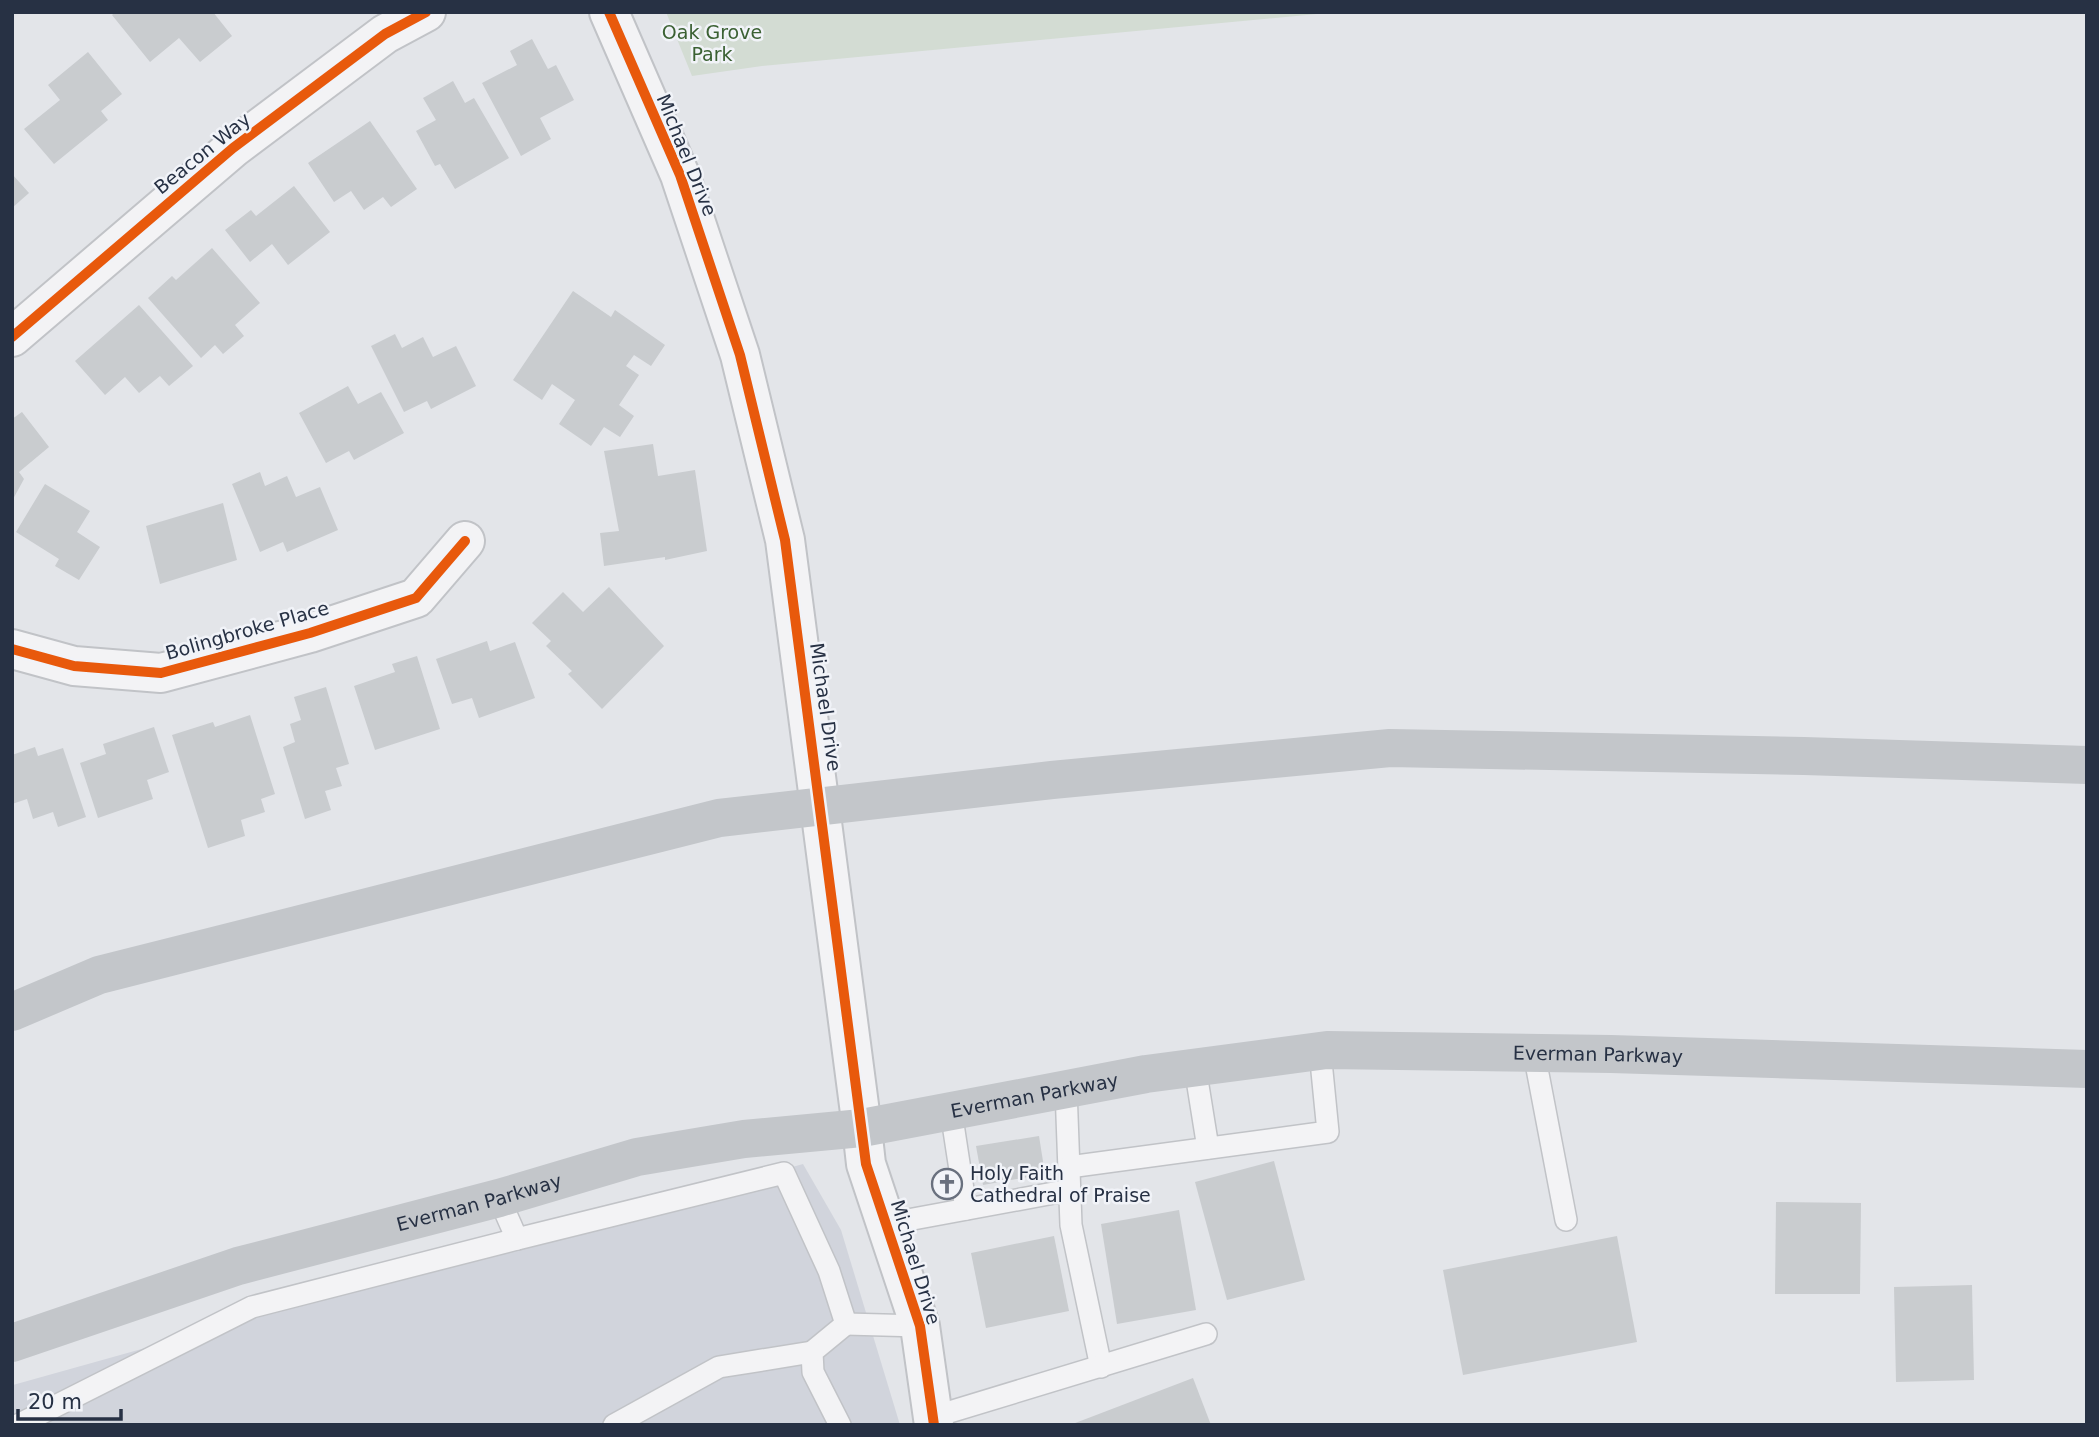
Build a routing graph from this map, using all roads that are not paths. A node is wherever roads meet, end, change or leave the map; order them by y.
1 (426, 12) edge
2 (609, 12) edge
3 (12, 337) edge
4 (464, 541) dead end
5 (12, 649) edge
6 (2087, 765) edge
7 (822, 807) junction
8 (12, 1012) edge
9 (1320, 1051) junction
10 (1534, 1053) junction
11 (1195, 1067) junction
12 (2087, 1069) edge
13 (1066, 1089) junction
14 (951, 1111) junction
15 (862, 1128) junction
16 (1208, 1148) junction
17 (1069, 1167) junction
18 (1070, 1190) junction
19 (499, 1198) junction
20 (966, 1209) junction
21 (1566, 1220) dead end
22 (886, 1224) junction
23 (517, 1240) junction
24 (846, 1324) junction
25 (919, 1326) junction
26 (1206, 1334) dead end
27 (12, 1343) edge
28 (812, 1352) junction
29 (1101, 1367) junction
30 (933, 1421) edge
31 (18, 1425) edge
32 (614, 1425) edge
33 (840, 1425) edge

1 - 3 street, Beacon Way
2 - 7 street, Michael Drive
4 - 5 street, Bolingbroke Place
6 - 7 main road
7 - 8 main road
7 - 15 street, Michael Drive
9 - 10 main road, Everman Parkway
9 - 11 main road, Everman Parkway
9 - 16 lane
10 - 12 main road, Everman Parkway
10 - 21 lane
11 - 13 main road, Everman Parkway
11 - 16 lane
13 - 14 main road, Everman Parkway
13 - 17 lane
14 - 15 main road, Everman Parkway
14 - 20 lane
15 - 19 main road, Everman Parkway
15 - 22 street, Michael Drive
16 - 17 lane
17 - 18 lane
18 - 20 lane
18 - 29 lane
19 - 23 lane
19 - 27 main road, Everman Parkway
20 - 22 lane
22 - 25 street, Michael Drive
23 - 24 lane
23 - 31 lane
24 - 25 lane
24 - 28 lane
25 - 30 street, Michael Drive
26 - 29 lane
28 - 32 lane
28 - 33 lane
29 - 30 lane

